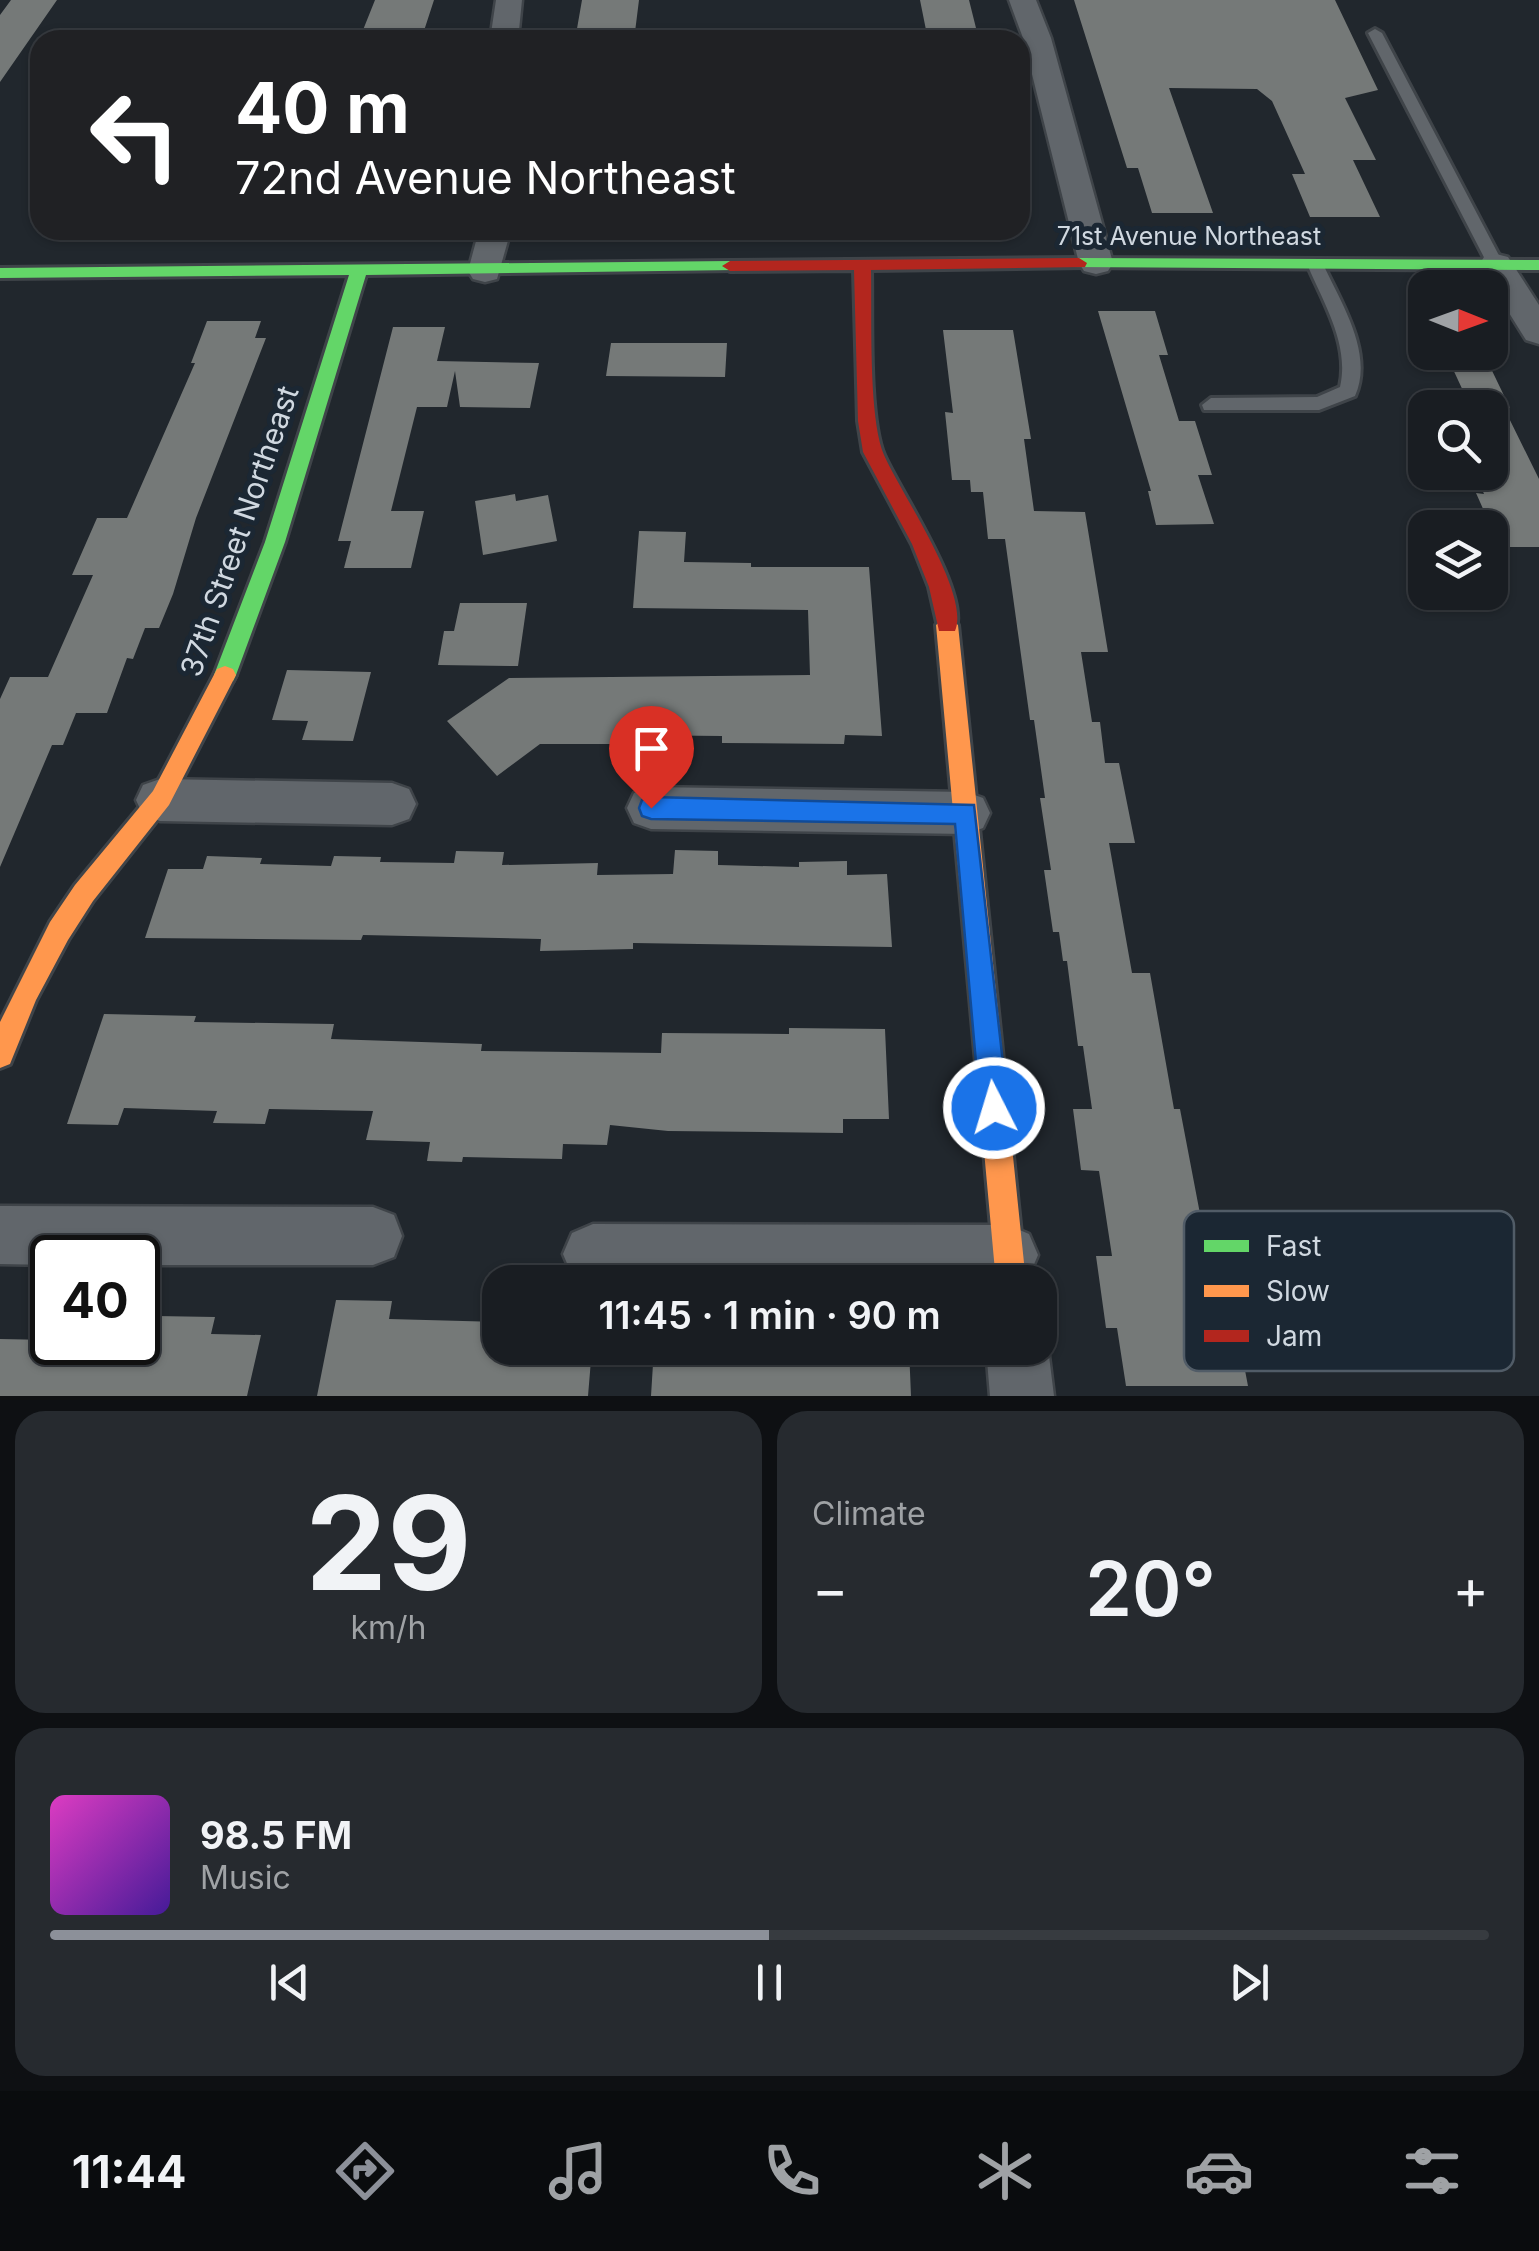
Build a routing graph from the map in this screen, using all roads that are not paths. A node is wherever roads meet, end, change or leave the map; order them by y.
1 (509, 0) edge
2 (1022, 0) edge
3 (505, 30) edge
4 (1375, 32) dead end
5 (493, 240) edge
6 (1096, 263) junction
7 (1315, 264) junction
8 (1496, 264) junction
9 (1539, 264) edge
10 (862, 267) junction
11 (485, 271) junction
12 (358, 272) junction
13 (0, 274) edge
14 (1539, 332) edge
15 (1210, 405) dead end
16 (160, 800) junction
17 (392, 804) dead end
18 (651, 808) dead end
19 (966, 813) junction
20 (0, 1054) edge
21 (0, 1235) edge
22 (374, 1236) dead end
23 (594, 1254) dead end
24 (921, 1265) edge
25 (1010, 1265) edge
26 (1019, 1365) edge
27 (1022, 1396) edge

1 - 3 street
2 - 6 street
4 - 8 lane
5 - 11 street
6 - 7 street, 71st Avenue Northeast
6 - 10 street, 71st Avenue Northeast
7 - 8 street, 71st Avenue Northeast
7 - 15 lane
8 - 9 street, 71st Avenue Northeast
8 - 14 street
10 - 11 street, 71st Avenue Northeast
10 - 19 street
11 - 12 street, 71st Avenue Northeast
12 - 13 street, 71st Avenue Northeast
12 - 16 street, 37th Street Northeast
16 - 17 street
16 - 20 street, 37th Street Northeast
18 - 19 street
19 - 25 street
21 - 22 street
23 - 24 street
26 - 27 street

